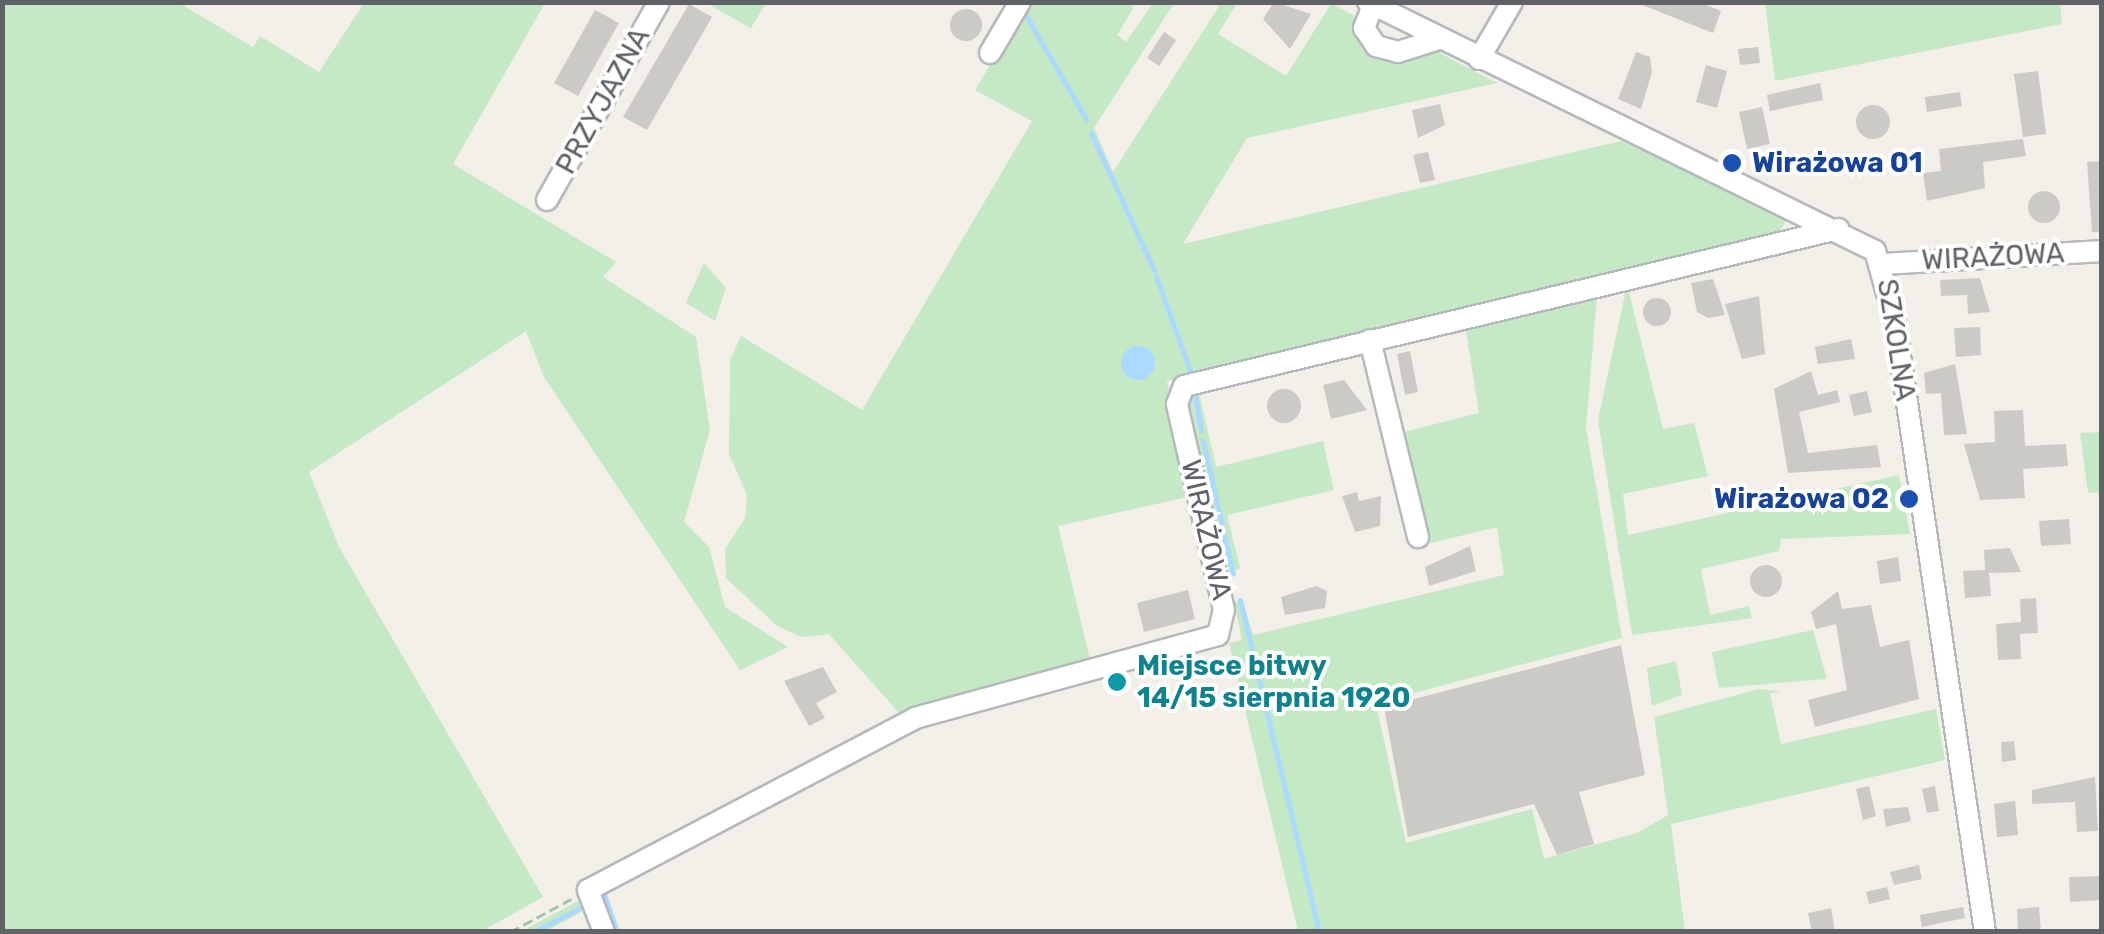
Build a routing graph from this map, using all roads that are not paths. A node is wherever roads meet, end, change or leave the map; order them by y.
1 (659, 2) edge
2 (1020, 2) edge
3 (1512, 2) edge
4 (1370, 4) edge
5 (1439, 39) junction
6 (990, 53) dead end
7 (1479, 59) junction
8 (548, 200) dead end
9 (1838, 228) junction
10 (2102, 251) edge
11 (1884, 264) junction
12 (1370, 340) junction
13 (1418, 537) dead end
14 (604, 932) edge
15 (1985, 932) edge

1 - 8 street, PRZYJAZNA
2 - 6 street
3 - 7 street
4 - 5 street, SZKOLNA
4 - 5 street
5 - 7 street, SZKOLNA
7 - 9 street, SZKOLNA
9 - 11 street, SZKOLNA
9 - 12 street, WIRAŻOWA
10 - 11 street, WIRAŻOWA
11 - 15 street, SZKOLNA
12 - 13 street
12 - 14 street, WIRAŻOWA

